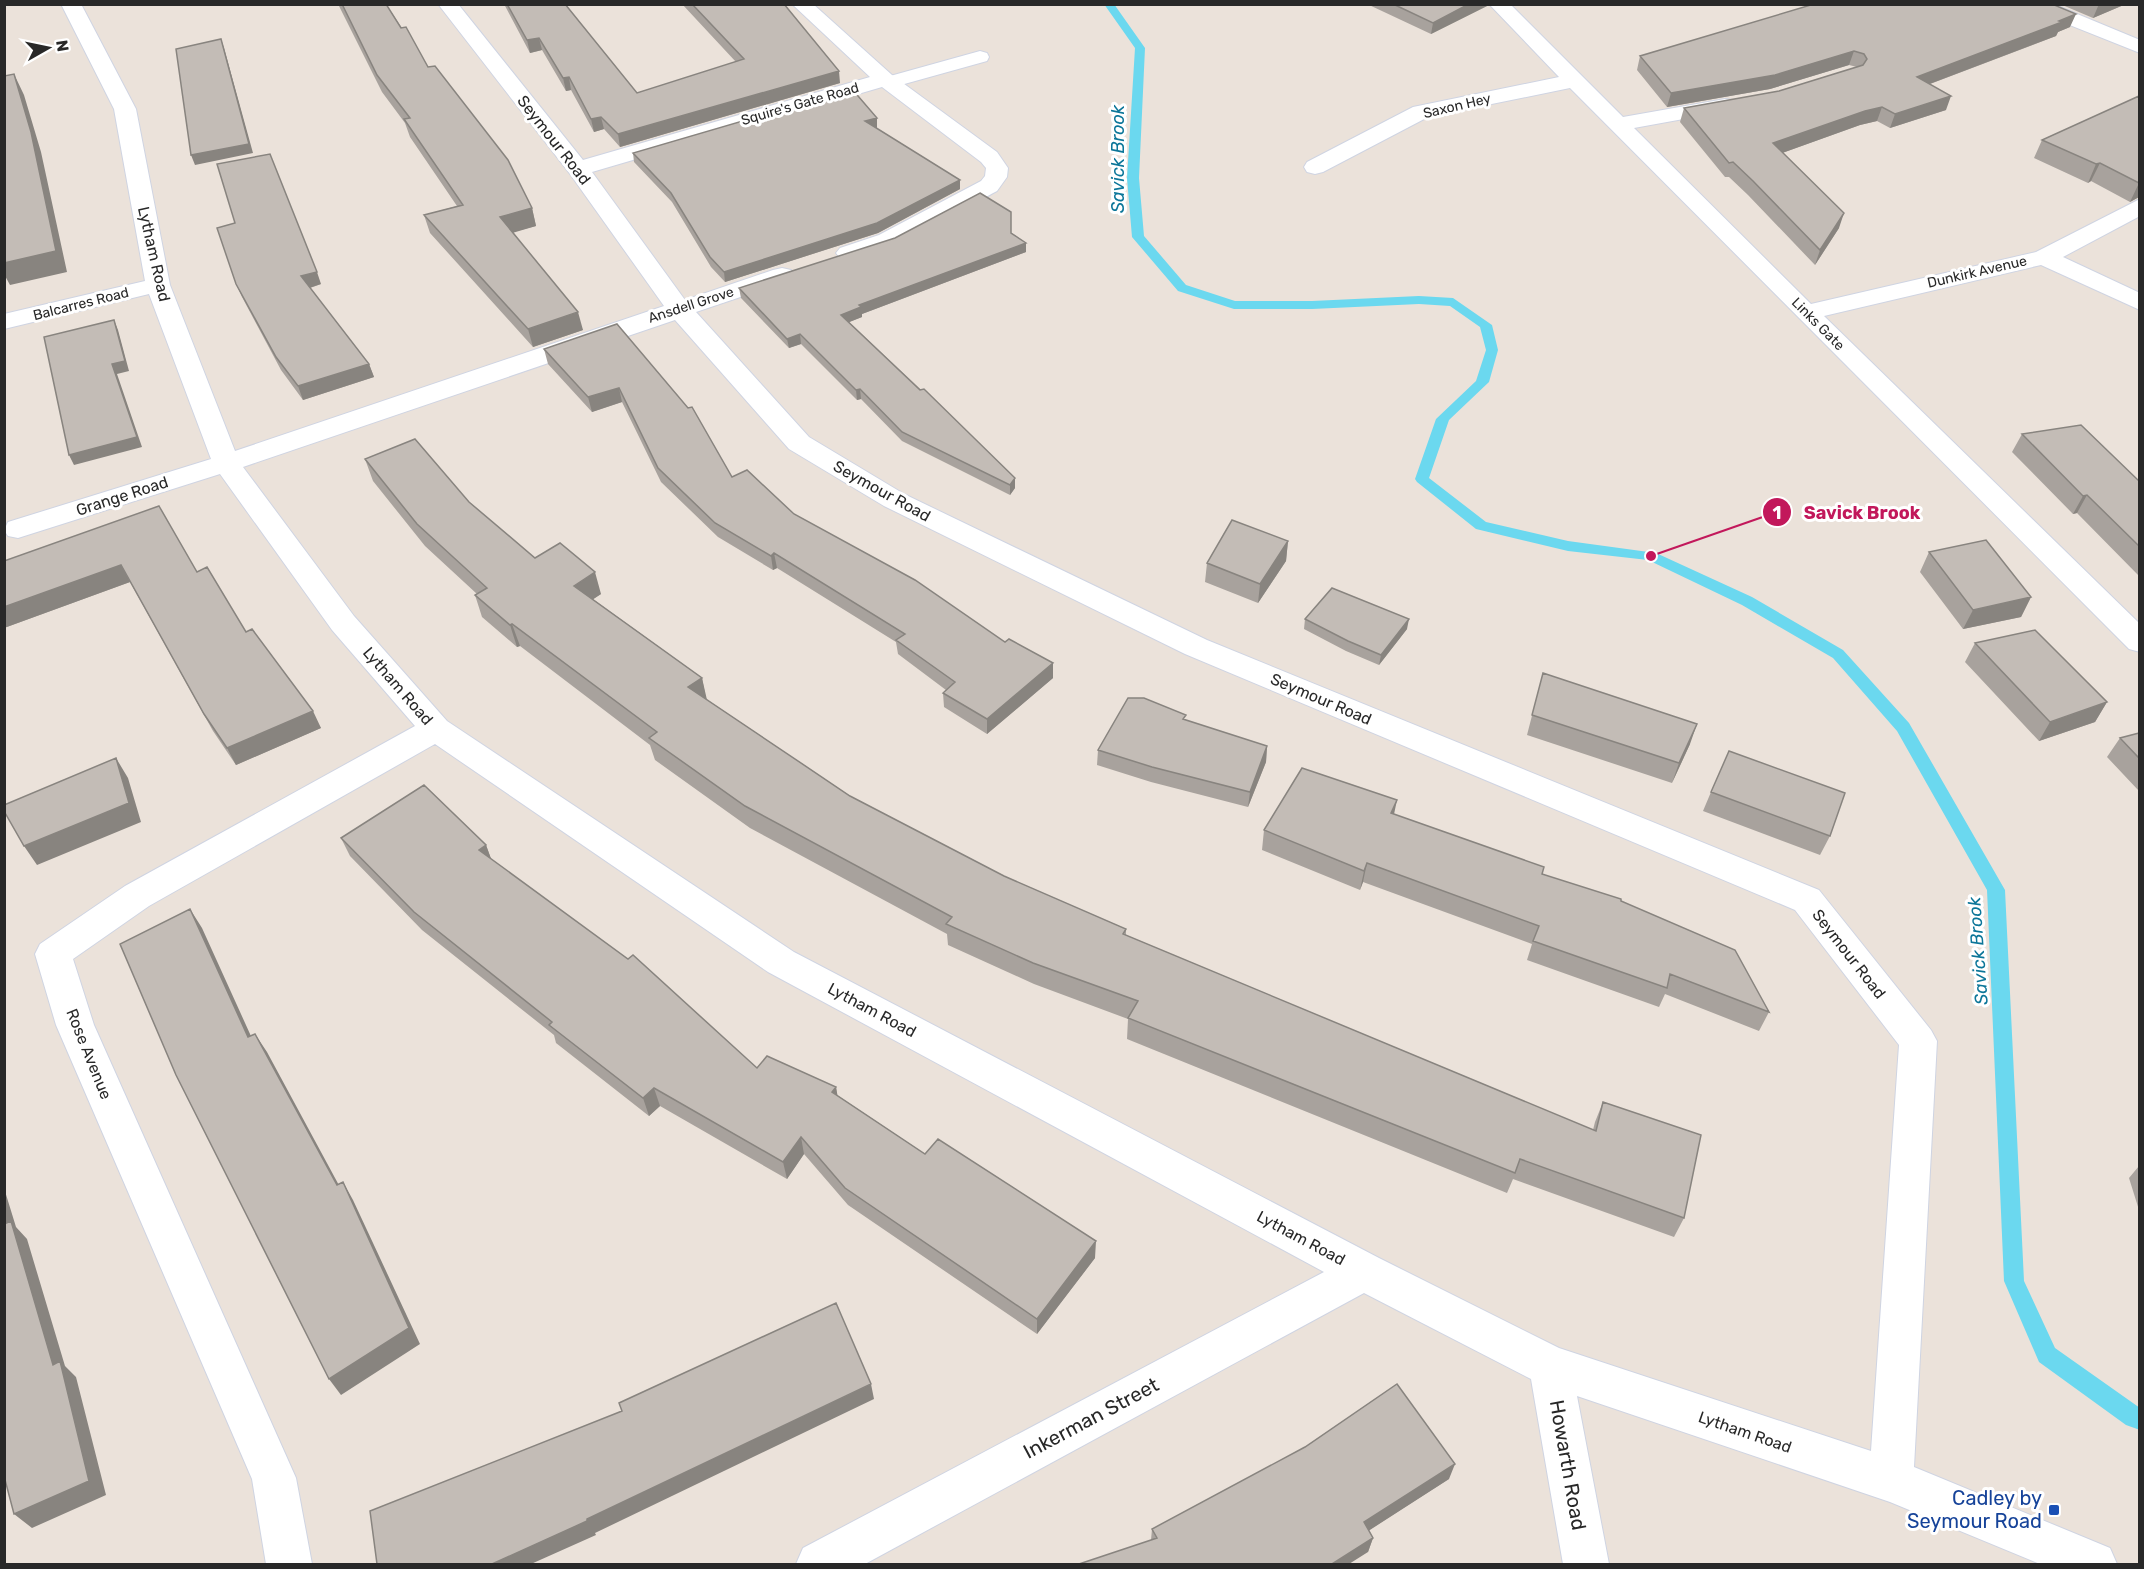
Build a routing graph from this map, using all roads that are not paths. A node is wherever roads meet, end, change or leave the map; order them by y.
1 (71, 4) edge
2 (447, 4) edge
3 (801, 4) edge
4 (1498, 4) edge
5 (2034, 4) edge
6 (2139, 47) edge
7 (980, 57) dead end
8 (887, 81) junction
9 (1573, 81) junction
10 (1741, 103) edge
11 (1618, 124) junction
12 (1293, 155) dead end
13 (1315, 167) junction
14 (578, 169) junction
15 (1340, 181) dead end
16 (2139, 206) edge
17 (2044, 257) junction
18 (158, 285) junction
19 (2139, 303) edge
20 (678, 308) junction
21 (1806, 313) junction
22 (4, 322) edge
23 (226, 463) junction
24 (18, 529) dead end
25 (2139, 642) edge
26 (436, 729) junction
27 (1364, 1272) junction
28 (1550, 1366) junction
29 (1891, 1480) junction
30 (289, 1564) edge
31 (819, 1564) edge
32 (1586, 1564) edge
33 (2094, 1564) edge

1 - 18 street, Lytham Road
2 - 14 street, Seymour Road
3 - 8 street, Ansdell Grove
4 - 9 street, Links Gate
5 - 6 street
7 - 8 lane
8 - 14 street, Squire's Gate Road
8 - 20 street, Ansdell Grove
9 - 11 street, Links Gate
9 - 13 street, Saxon Hey
10 - 11 street
11 - 21 street, Links Gate
12 - 13 street
13 - 15 street
14 - 20 street, Seymour Road
16 - 17 street, Dunkirk Avenue
17 - 19 street
17 - 21 street, Dunkirk Avenue
18 - 22 street, Balcarres Road
18 - 23 street, Lytham Road
20 - 23 street, Ansdell Grove
20 - 29 street, Seymour Road
21 - 25 street, Links Gate
23 - 24 street, Grange Road
23 - 26 street, Lytham Road
26 - 27 street, Lytham Road
26 - 30 street, Rose Avenue
27 - 28 street, Lytham Road
27 - 31 street, Inkerman Street
28 - 29 street, Lytham Road
28 - 32 street, Howarth Road
29 - 33 street, Lytham Road

